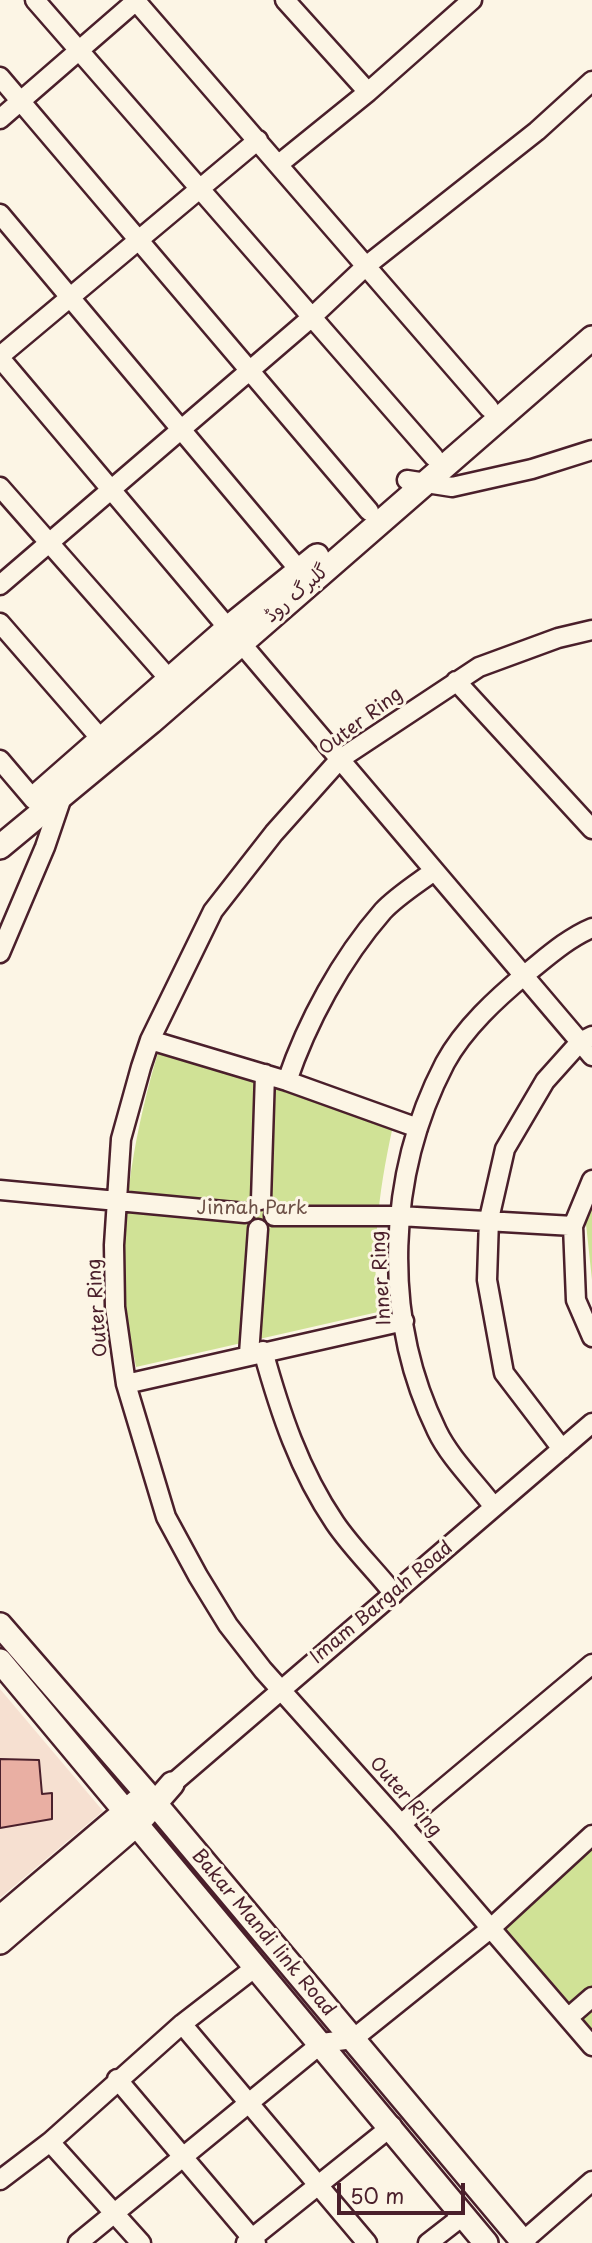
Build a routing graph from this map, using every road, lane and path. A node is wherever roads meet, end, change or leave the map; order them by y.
1 (35, 0) edge
2 (135, 0) edge
3 (285, 0) edge
4 (443, 0) edge
5 (472, 0) edge
6 (455, 14) junction
7 (79, 50) junction
8 (0, 77) edge
9 (592, 81) edge
10 (368, 92) junction
11 (20, 101) junction
12 (0, 119) edge
13 (258, 140) junction
14 (279, 164) junction
15 (200, 189) junction
16 (0, 214) edge
17 (139, 240) junction
18 (366, 266) junction
19 (70, 298) junction
20 (312, 317) junction
21 (592, 320) edge
22 (592, 338) edge
23 (0, 357) edge
24 (249, 371) junction
25 (489, 408) junction
26 (181, 429) junction
27 (592, 450) edge
28 (434, 457) junction
29 (418, 480) junction
30 (0, 487) edge
31 (111, 489) junction
32 (369, 511) junction
33 (49, 543) junction
34 (300, 571) junction
35 (0, 584) edge
36 (0, 623) edge
37 (592, 630) edge
38 (234, 635) junction
39 (170, 680) junction
40 (456, 681) junction
41 (101, 739) junction
42 (340, 759) junction
43 (0, 760) edge
44 (71, 766) junction
45 (63, 794) junction
46 (34, 800) junction
47 (0, 826) edge
48 (592, 829) edge
49 (0, 847) edge
50 (434, 871) junction
51 (592, 928) edge
52 (0, 953) edge
53 (523, 976) junction
54 (586, 1039) edge
55 (150, 1040) junction
56 (592, 1056) edge
57 (265, 1074) junction
58 (287, 1081) junction
59 (418, 1128) junction
60 (592, 1180) edge
61 (0, 1190) edge
62 (116, 1199) junction
63 (261, 1200) junction
64 (245, 1213) junction
65 (274, 1216) junction
66 (399, 1216) junction
67 (489, 1219) junction
68 (573, 1226) junction
69 (258, 1229) junction
70 (404, 1321) junction
71 (592, 1337) edge
72 (256, 1353) junction
73 (126, 1384) junction
74 (592, 1423) edge
75 (562, 1449) junction
76 (494, 1507) junction
77 (394, 1594) junction
78 (0, 1625) edge
79 (0, 1661) edge
80 (592, 1664) edge
81 (280, 1689) junction
82 (172, 1784) joint
83 (151, 1800) junction
84 (132, 1816) junction
85 (401, 1824) junction
86 (592, 1835) edge
87 (0, 1918) edge
88 (490, 1929) junction
89 (0, 1942) edge
90 (257, 1966) junction
91 (592, 1997) edge
92 (569, 2017) junction
93 (182, 2024) junction
94 (353, 2039) junction
95 (322, 2043) junction
96 (592, 2046) edge
97 (117, 2079) junction
98 (249, 2104) junction
99 (392, 2126) junction
100 (50, 2141) junction
101 (184, 2157) junction
102 (0, 2180) edge
103 (592, 2181) edge
104 (317, 2185) junction
105 (115, 2213) junction
106 (464, 2215) junction
107 (251, 2241) edge
108 (78, 2243) edge
109 (141, 2243) edge
110 (367, 2243) edge
111 (428, 2243) edge
112 (486, 2243) edge
113 (523, 2243) edge

1 - 7 street
2 - 7 street
2 - 13 street
3 - 10 street
4 - 6 street
5 - 6 street
6 - 10 street
7 - 11 street
7 - 15 street
8 - 11 street
9 - 18 street
10 - 14 street
11 - 12 street
11 - 17 street
13 - 14 street
13 - 15 street
14 - 18 street
15 - 17 street
15 - 20 street
16 - 19 street
17 - 19 street
17 - 24 street
18 - 20 street
18 - 25 street
19 - 23 street
19 - 26 street
20 - 24 street
20 - 28 street
21 - 25 main road, گلبرگ روڈ
22 - 29 main road, گلبرگ روڈ
23 - 31 street
24 - 26 street
24 - 32 street
25 - 28 main road, گلبرگ روڈ
26 - 31 street
26 - 34 street
27 - 29 street
28 - 29 main road, گلبرگ روڈ
29 - 32 main road, گلبرگ روڈ
29 - 38 main road, گلبرگ روڈ
30 - 33 street
31 - 33 street
31 - 38 street
32 - 34 main road, گلبرگ روڈ
33 - 35 street
33 - 39 street
34 - 38 main road, گلبرگ روڈ
36 - 41 street
37 - 40 street, Outer Ring
38 - 39 main road, گلبرگ روڈ
38 - 42 street
38 - 45 main road, گلبرگ روڈ
39 - 41 main road, گلبرگ روڈ
40 - 42 street, Outer Ring
40 - 48 street
41 - 44 main road, گلبرگ روڈ
42 - 50 street
42 - 55 street, Outer Ring
43 - 46 street
44 - 45 street
44 - 46 main road, گلبرگ روڈ
45 - 49 main road, گلبرگ روڈ
45 - 52 street
46 - 47 main road, گلبرگ روڈ
50 - 53 street
50 - 58 street
51 - 53 street, Inner Ring
53 - 54 street
53 - 59 street, Inner Ring
54 - 56 street
54 - 67 street
55 - 57 street
55 - 62 street, Outer Ring
57 - 58 street
57 - 63 street
58 - 59 street
59 - 66 street, Inner Ring
60 - 68 street
61 - 62 street
62 - 64 street
62 - 73 street, Outer Ring
63 - 64 street
63 - 65 street
64 - 69 street
65 - 66 street
65 - 69 street
66 - 67 street
66 - 70 street, Inner Ring
67 - 68 street
67 - 75 street
68 - 71 street
69 - 72 street
70 - 72 street
70 - 76 street, Inner Ring
72 - 73 street
72 - 77 street
73 - 81 street, Outer Ring
74 - 75 street, Imam Bargah Road
75 - 76 street, Imam Bargah Road
76 - 77 street, Imam Bargah Road
77 - 81 street, Imam Bargah Road
78 - 83 main road, Bakar Mandi link Road
79 - 84 main road, Bakar Mandi link Road
80 - 85 street
81 - 82 street, Imam Bargah Road
81 - 85 street, Outer Ring
82 - 83 main road, Imam Bargah Road
83 - 84 main road, Imam Bargah Road
83 - 94 main road, Bakar Mandi link Road
84 - 87 main road, Imam Bargah Road
84 - 89 main road, Imam Bargah Road
84 - 90 main road, Bakar Mandi link Road
85 - 88 street, Outer Ring
86 - 88 street
88 - 92 street, Outer Ring
88 - 94 street
90 - 93 street
90 - 95 main road, Bakar Mandi link Road
91 - 92 street
92 - 96 street, Outer Ring
93 - 97 street
93 - 98 street
94 - 95 street
94 - 113 main road, Bakar Mandi link Road
95 - 98 street
95 - 99 main road, Bakar Mandi link Road
97 - 100 street
97 - 101 street
98 - 101 street
98 - 104 street
99 - 104 street
99 - 106 main road, Bakar Mandi link Road
100 - 102 street
100 - 105 street
101 - 105 street
101 - 107 street
103 - 113 street
104 - 107 street
104 - 110 street
105 - 108 street
105 - 109 street
106 - 111 street
106 - 112 main road, Bakar Mandi link Road

